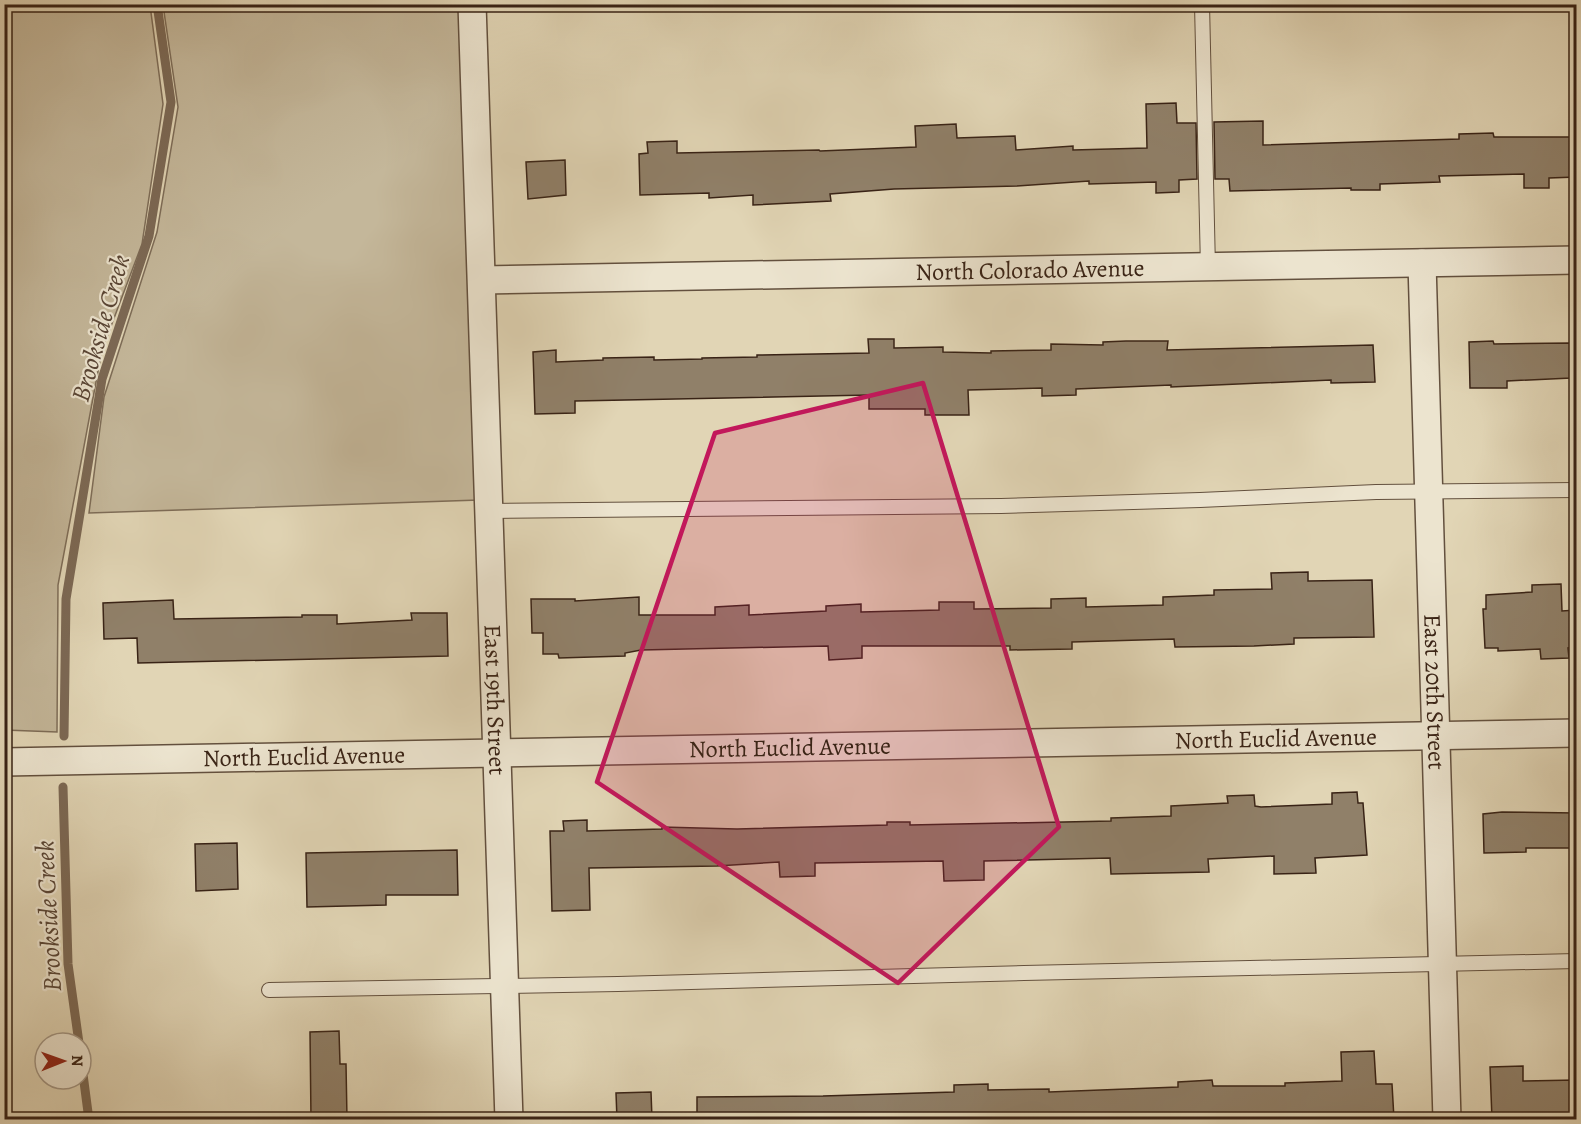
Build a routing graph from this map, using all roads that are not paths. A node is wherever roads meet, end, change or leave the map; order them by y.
1 (472, 4) edge
2 (1202, 4) edge
3 (1576, 260) edge
4 (1422, 263) junction
5 (1208, 268) junction
6 (482, 280) junction
7 (1576, 490) edge
8 (1429, 491) junction
9 (489, 510) junction
10 (1576, 733) edge
11 (1437, 736) junction
12 (497, 752) junction
13 (4, 762) edge
14 (1576, 961) edge
15 (1443, 964) junction
16 (504, 985) junction
17 (269, 990) dead end
18 (509, 1119) edge
19 (1447, 1119) edge

1 - 6 street, East 19th Street
2 - 5 lane
3 - 4 street, North Colorado Avenue
4 - 5 street, North Colorado Avenue
4 - 8 street, East 20th Street
5 - 6 street, North Colorado Avenue
6 - 9 street, East 19th Street
7 - 8 lane
8 - 9 lane
8 - 11 street, East 20th Street
9 - 12 street, East 19th Street
10 - 11 street, North Euclid Avenue
11 - 12 street, North Euclid Avenue
11 - 15 street, East 20th Street
12 - 13 street, North Euclid Avenue
12 - 16 street, East 19th Street
14 - 15 lane
15 - 16 lane
15 - 19 street, East 20th Street
16 - 17 lane
16 - 18 street, East 19th Street

